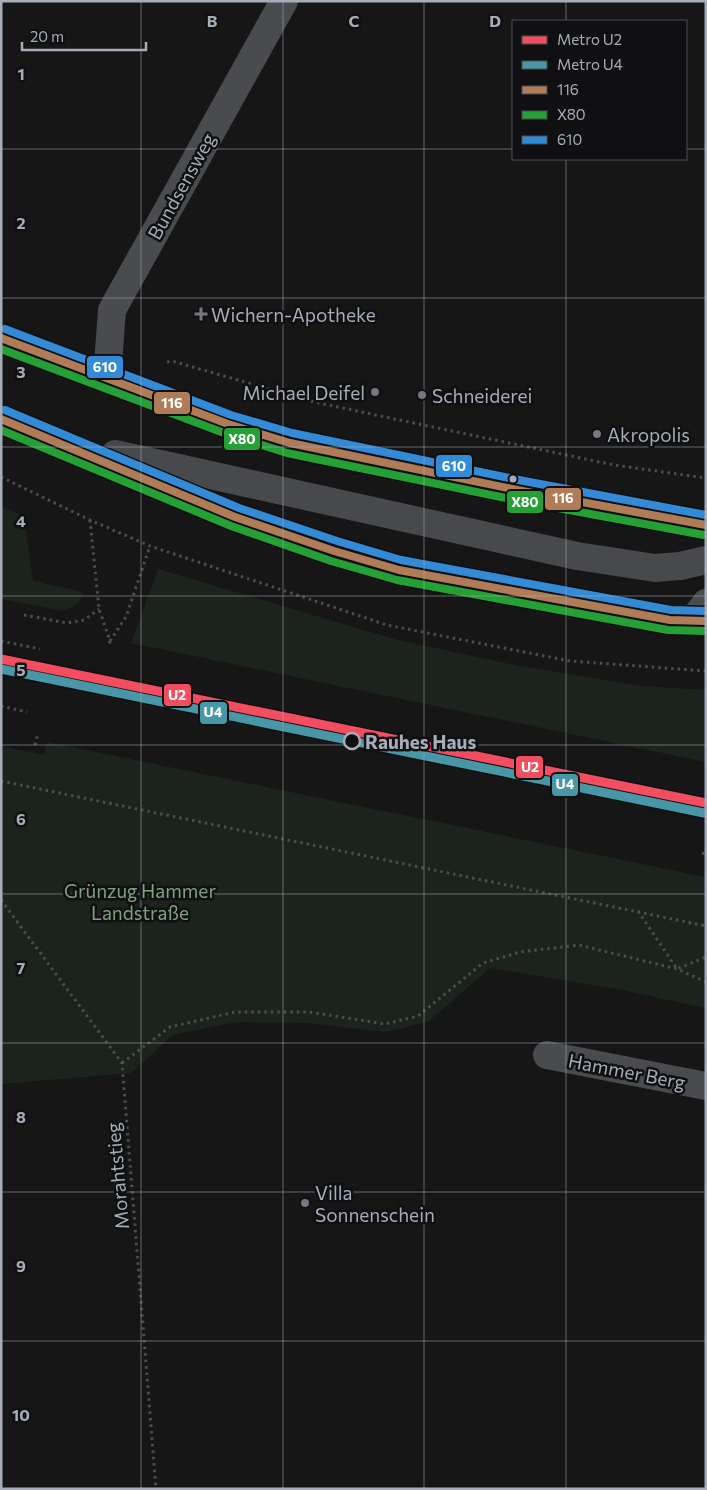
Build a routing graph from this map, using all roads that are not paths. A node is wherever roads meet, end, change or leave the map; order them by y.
1 (284, 1) edge
2 (1, 338) edge
3 (107, 378) junction
4 (1, 419) edge
5 (48, 439) junction
6 (706, 525) edge
7 (706, 560) edge
8 (702, 615) edge
9 (547, 1055) dead end
10 (706, 1086) edge

1 - 3 street, Bundsensweg
2 - 3 main road
3 - 6 main road
4 - 5 main road
5 - 7 main road
5 - 8 main road
9 - 10 street, Hammer Berg

